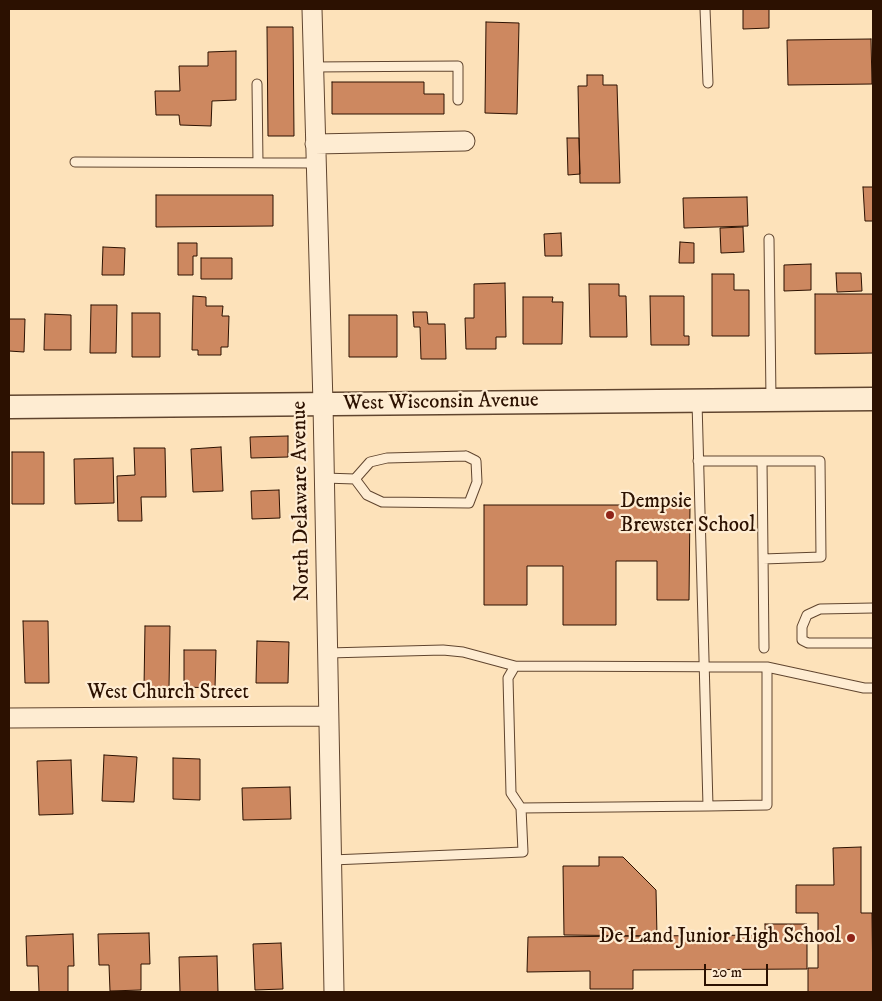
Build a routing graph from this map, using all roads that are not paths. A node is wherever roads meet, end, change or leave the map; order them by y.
1 (312, 9) edge
2 (705, 9) edge
3 (313, 67) junction
4 (708, 83) dead end
5 (257, 84) dead end
6 (458, 100) dead end
7 (464, 141) dead end
8 (315, 144) junction
9 (75, 162) dead end
10 (258, 163) junction
11 (316, 163) junction
12 (769, 240) dead end
13 (873, 399) edge
14 (697, 400) junction
15 (771, 400) junction
16 (323, 404) junction
17 (9, 407) edge
18 (698, 461) junction
19 (762, 461) junction
20 (324, 478) junction
21 (356, 479) junction
22 (763, 559) junction
23 (873, 608) edge
24 (873, 643) edge
25 (764, 648) dead end
26 (328, 653) junction
27 (515, 666) junction
28 (767, 667) junction
29 (704, 668) junction
30 (873, 688) edge
31 (328, 716) junction
32 (9, 718) edge
33 (708, 806) junction
34 (521, 808) junction
35 (332, 860) junction
36 (334, 992) edge

1 - 3 street, North Delaware Avenue
2 - 4 lane
3 - 6 lane
3 - 8 street, North Delaware Avenue
5 - 10 lane
7 - 8 street
8 - 11 street, North Delaware Avenue
9 - 10 lane
10 - 11 lane
11 - 16 street, North Delaware Avenue
12 - 15 lane
13 - 15 street, West Wisconsin Avenue
14 - 15 street, West Wisconsin Avenue
14 - 16 street, West Wisconsin Avenue
14 - 18 lane
16 - 17 street, West Wisconsin Avenue
16 - 20 street, North Delaware Avenue
18 - 19 lane
18 - 29 lane
19 - 22 lane
19 - 22 lane
20 - 21 lane
20 - 26 street, North Delaware Avenue
21 - 21 lane
22 - 25 lane
23 - 24 lane
26 - 27 lane
26 - 31 street, North Delaware Avenue
27 - 29 lane
27 - 34 lane
28 - 29 lane
28 - 30 lane
28 - 33 lane
29 - 33 lane
31 - 32 street, West Church Street
31 - 35 street, North Delaware Avenue
33 - 34 lane
34 - 35 lane
35 - 36 street, North Delaware Avenue

